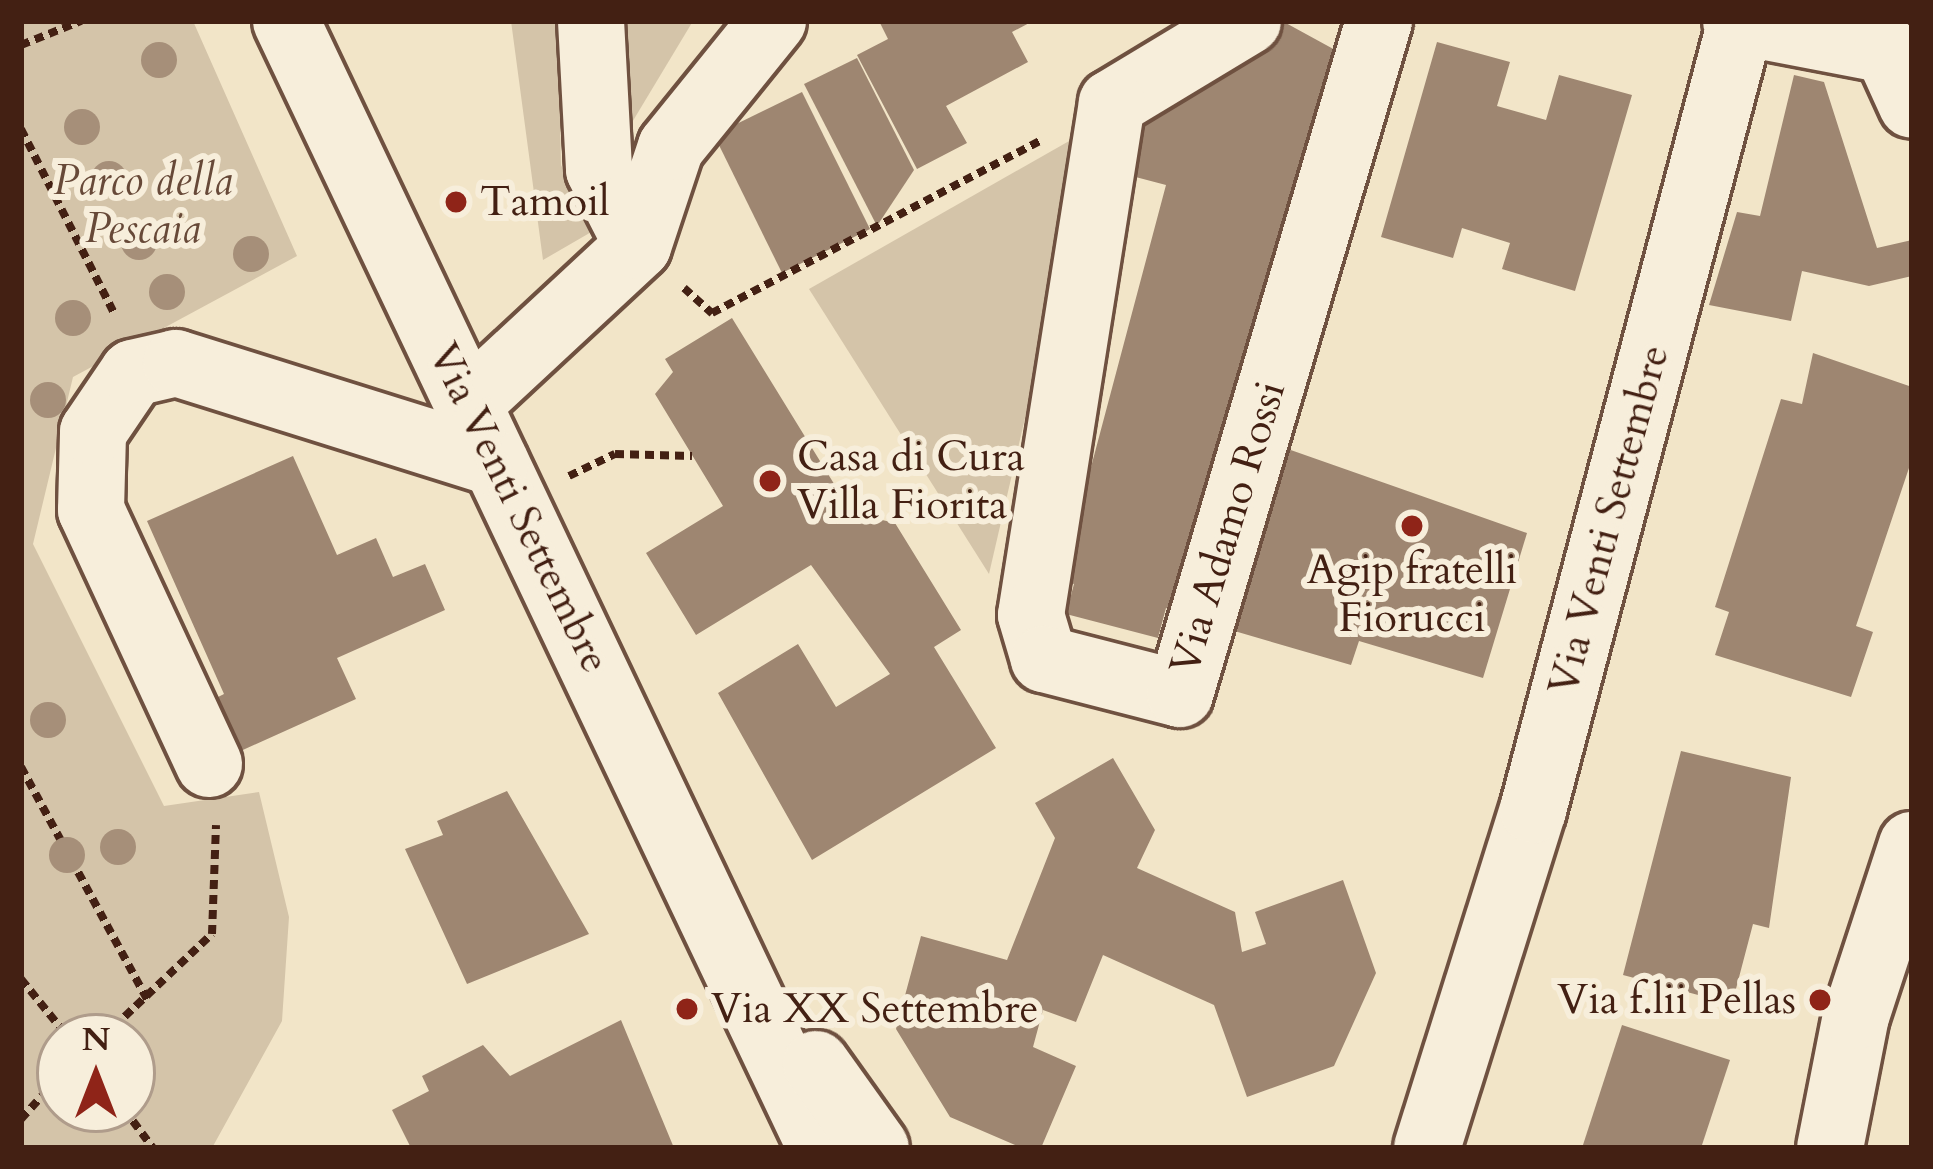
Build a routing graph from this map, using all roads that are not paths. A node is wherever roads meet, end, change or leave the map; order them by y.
1 (286, 21) edge
2 (591, 21) edge
3 (773, 21) edge
4 (1248, 21) edge
5 (1378, 21) edge
6 (1739, 21) edge
7 (1912, 105) edge
8 (638, 246) junction
9 (468, 404) junction
10 (505, 484) junction
11 (209, 764) road end
12 (1912, 845) edge
13 (754, 994) junction
14 (1465, 1016) junction
15 (821, 1148) edge
16 (876, 1148) edge
17 (1381, 1148) edge
18 (1427, 1148) edge
19 (1830, 1148) edge

1 - 9 street, Via Venti Settembre
2 - 8 street
3 - 8 street
4 - 5 street, Via Adamo Rossi
6 - 7 street
6 - 14 street, Via Venti Settembre
8 - 9 street
9 - 10 street, Via Venti Settembre
10 - 11 street
10 - 13 street, Via Venti Settembre
12 - 19 street
13 - 15 street, Via Venti Settembre
13 - 16 street, Via Venti Settembre
14 - 17 street, Via Venti Settembre
14 - 18 street, Via Venti Settembre

